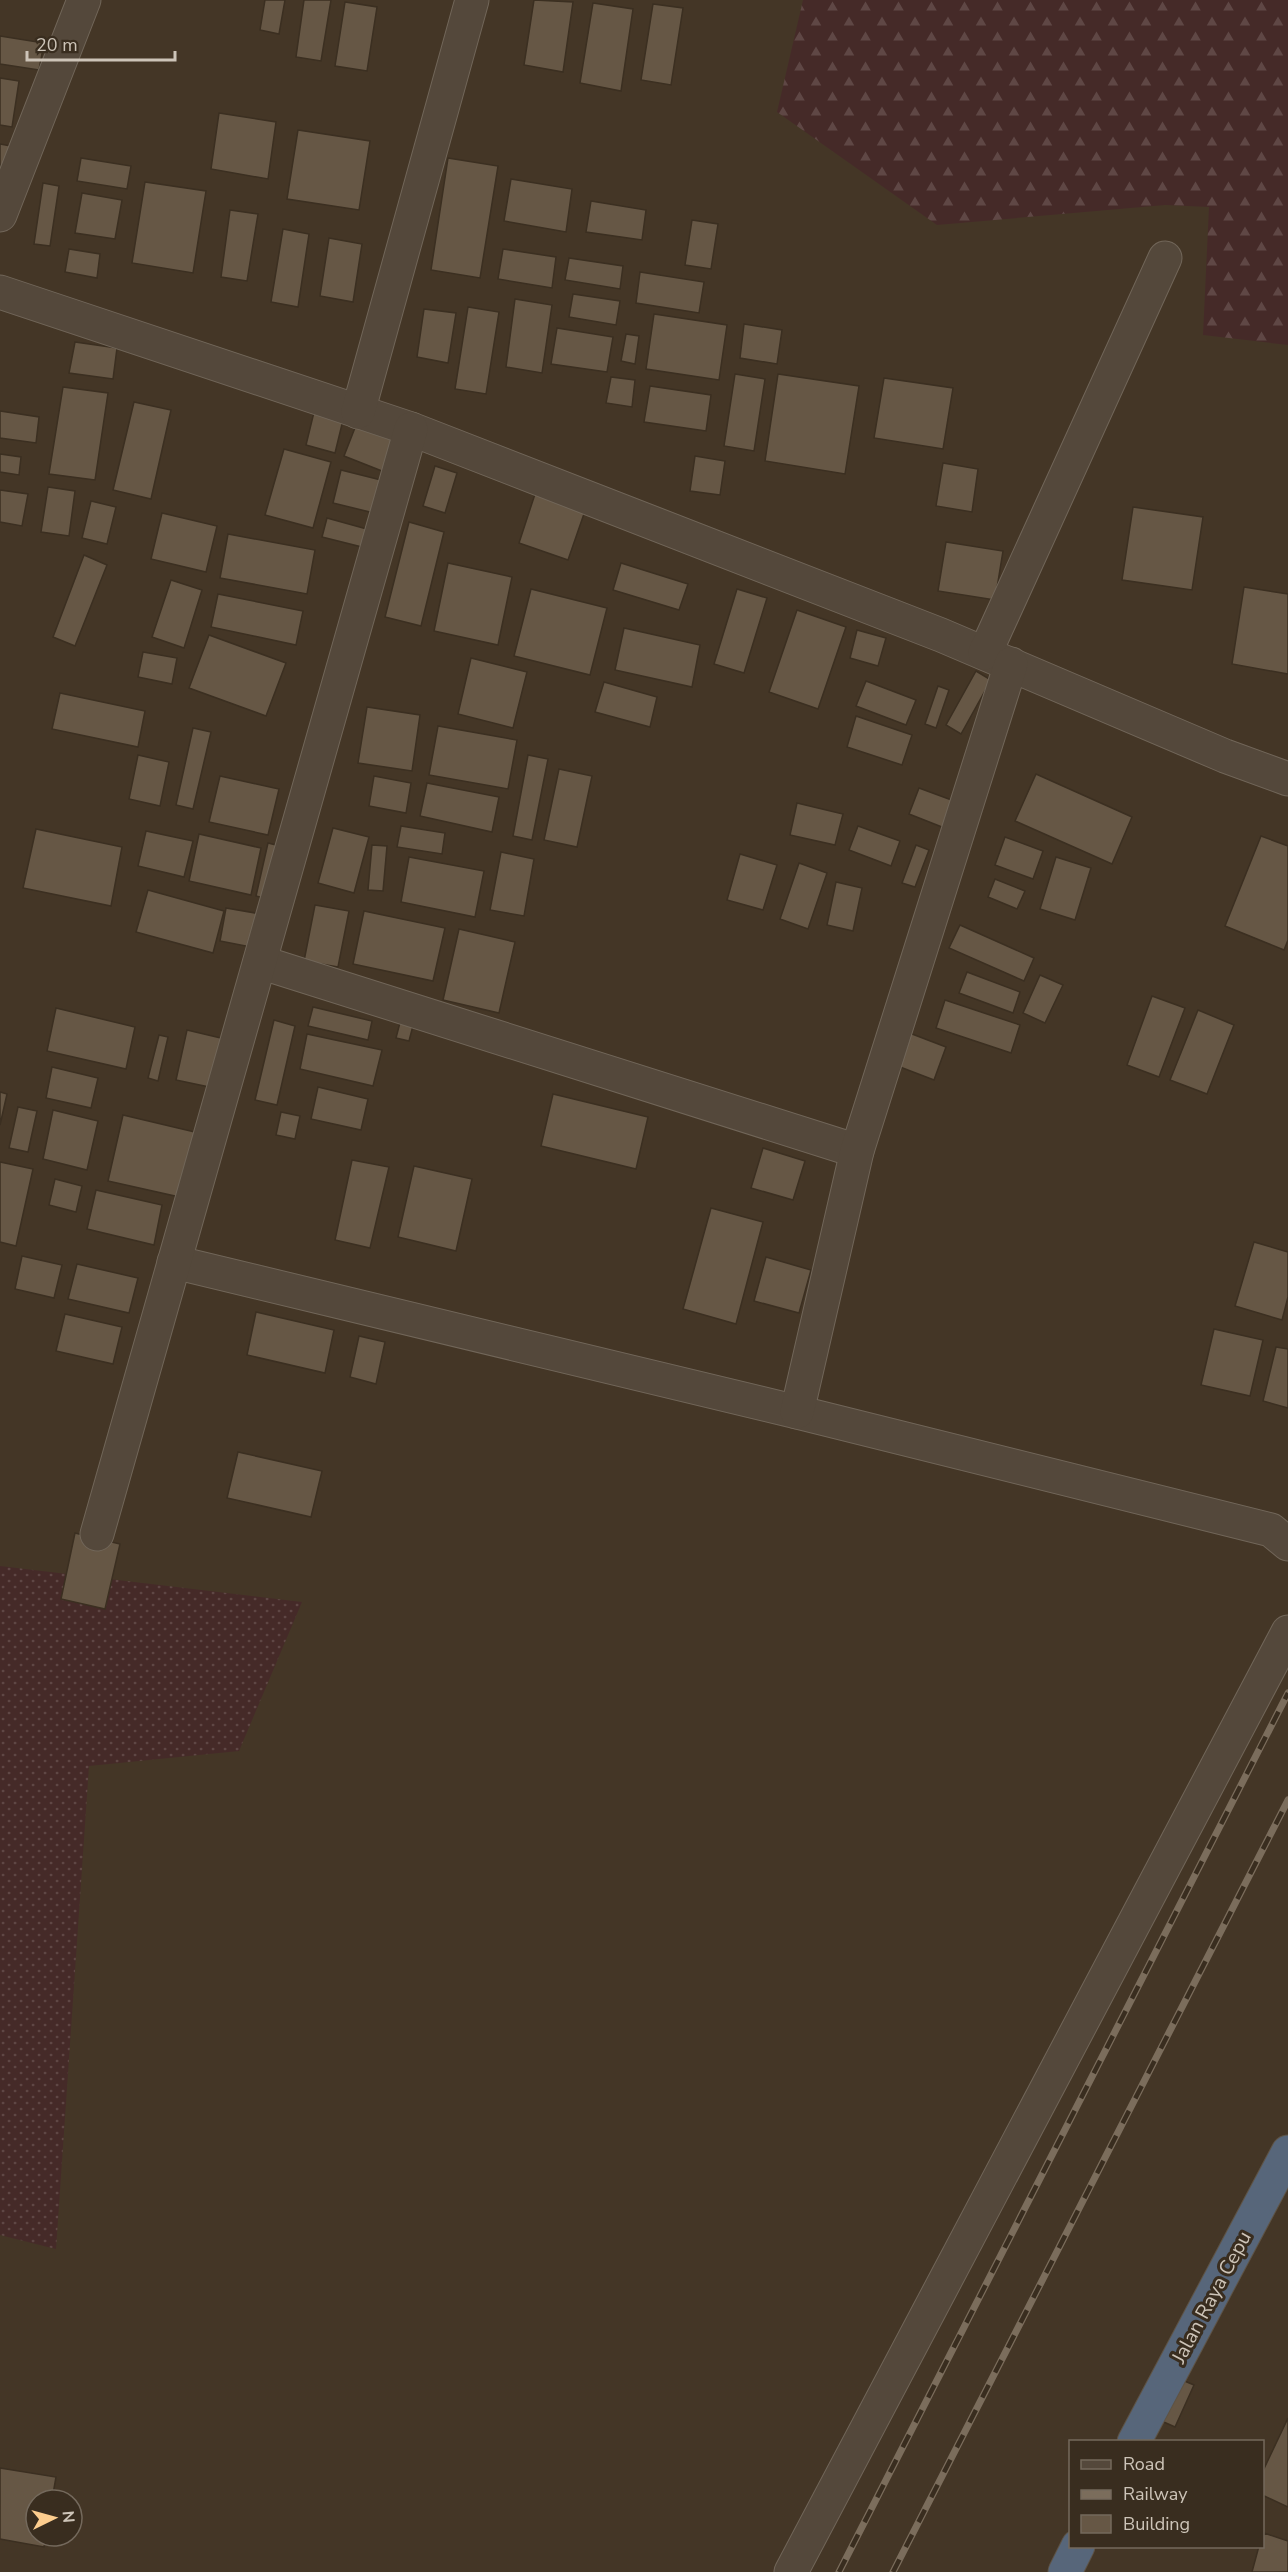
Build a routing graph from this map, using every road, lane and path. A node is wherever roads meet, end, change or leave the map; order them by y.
1 (84, 0) edge
2 (472, 0) edge
3 (0, 215) edge
4 (1166, 258) dead end
5 (0, 292) edge
6 (358, 412) junction
7 (411, 429) junction
8 (998, 658) junction
9 (1288, 779) edge
10 (260, 962) junction
11 (857, 1151) junction
12 (174, 1262) junction
13 (797, 1412) junction
14 (97, 1534) dead end
15 (1288, 1544) edge
16 (1288, 1632) edge
17 (1288, 2152) edge
18 (1135, 2440) edge
19 (1077, 2548) edge
20 (792, 2572) edge
21 (1065, 2572) edge

1 - 3 street
2 - 6 street
4 - 8 street
5 - 6 street
6 - 7 street
7 - 8 street
7 - 10 street
8 - 9 street
8 - 11 street
10 - 11 street
10 - 12 street
11 - 13 street
12 - 13 street
12 - 14 street
13 - 15 street
16 - 20 street
17 - 18 highway, Jalan Raya Cepu
19 - 21 highway

